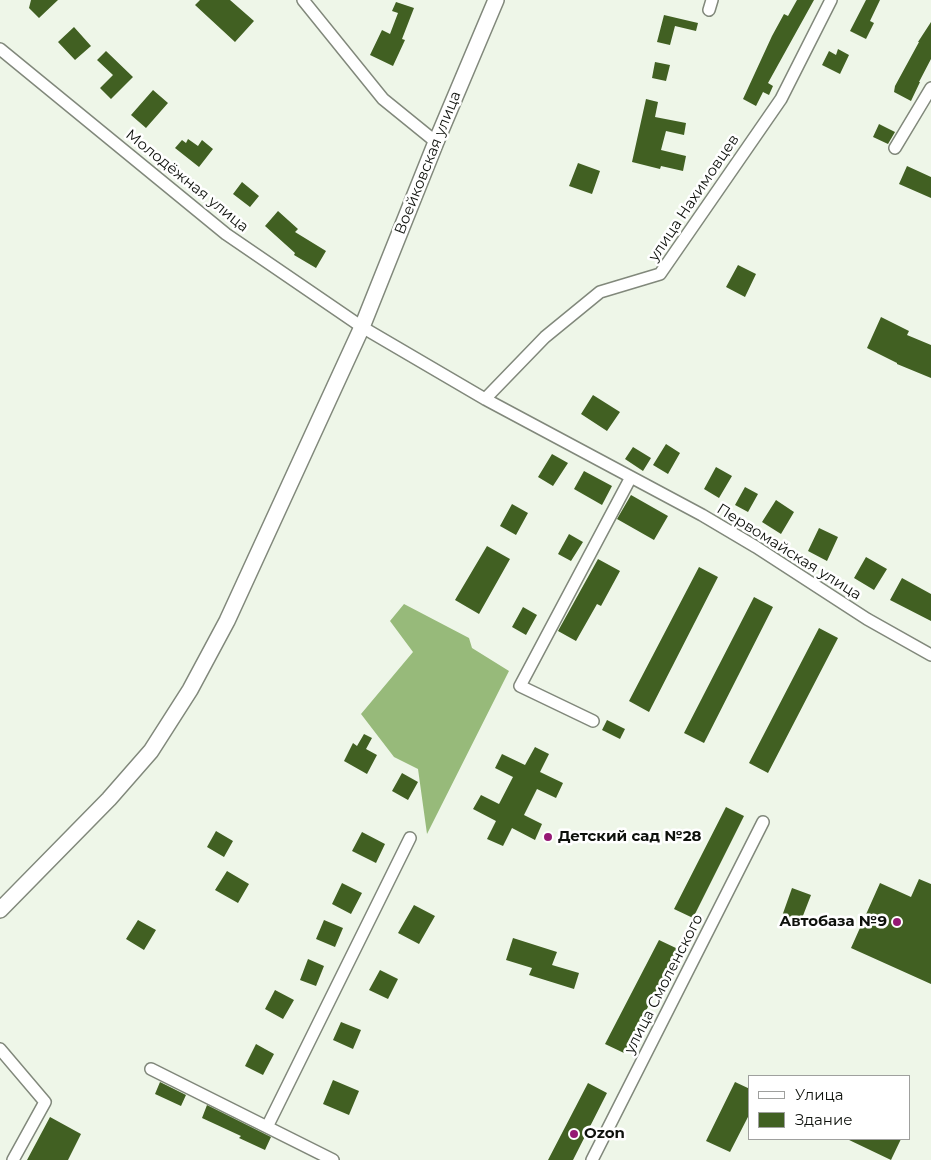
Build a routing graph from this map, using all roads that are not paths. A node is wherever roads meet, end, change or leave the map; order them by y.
1 (303, 0) edge
2 (496, 0) edge
3 (830, 0) edge
4 (0, 49) edge
5 (931, 88) edge
6 (436, 142) junction
7 (895, 148) dead end
8 (362, 327) junction
9 (485, 399) junction
10 (631, 477) junction
11 (931, 655) edge
12 (594, 721) dead end
13 (763, 822) dead end
14 (410, 838) dead end
15 (0, 910) edge
16 (0, 1049) edge
17 (152, 1069) dead end
18 (267, 1126) junction
19 (13, 1160) edge
20 (333, 1160) edge
21 (592, 1160) edge

1 - 6 street
2 - 6 main road, Воейковская улица
3 - 9 street, улица Нахимовцев
4 - 8 street, Молодёжная улица
5 - 7 street
6 - 8 main road, Воейковская улица
8 - 9 street, Первомайская улица
8 - 15 main road, Воейковская улица
9 - 10 street, Первомайская улица
10 - 11 street, Первомайская улица
10 - 12 street
13 - 21 street, улица Смоленского
14 - 18 street
16 - 19 street
17 - 18 street
18 - 20 street

